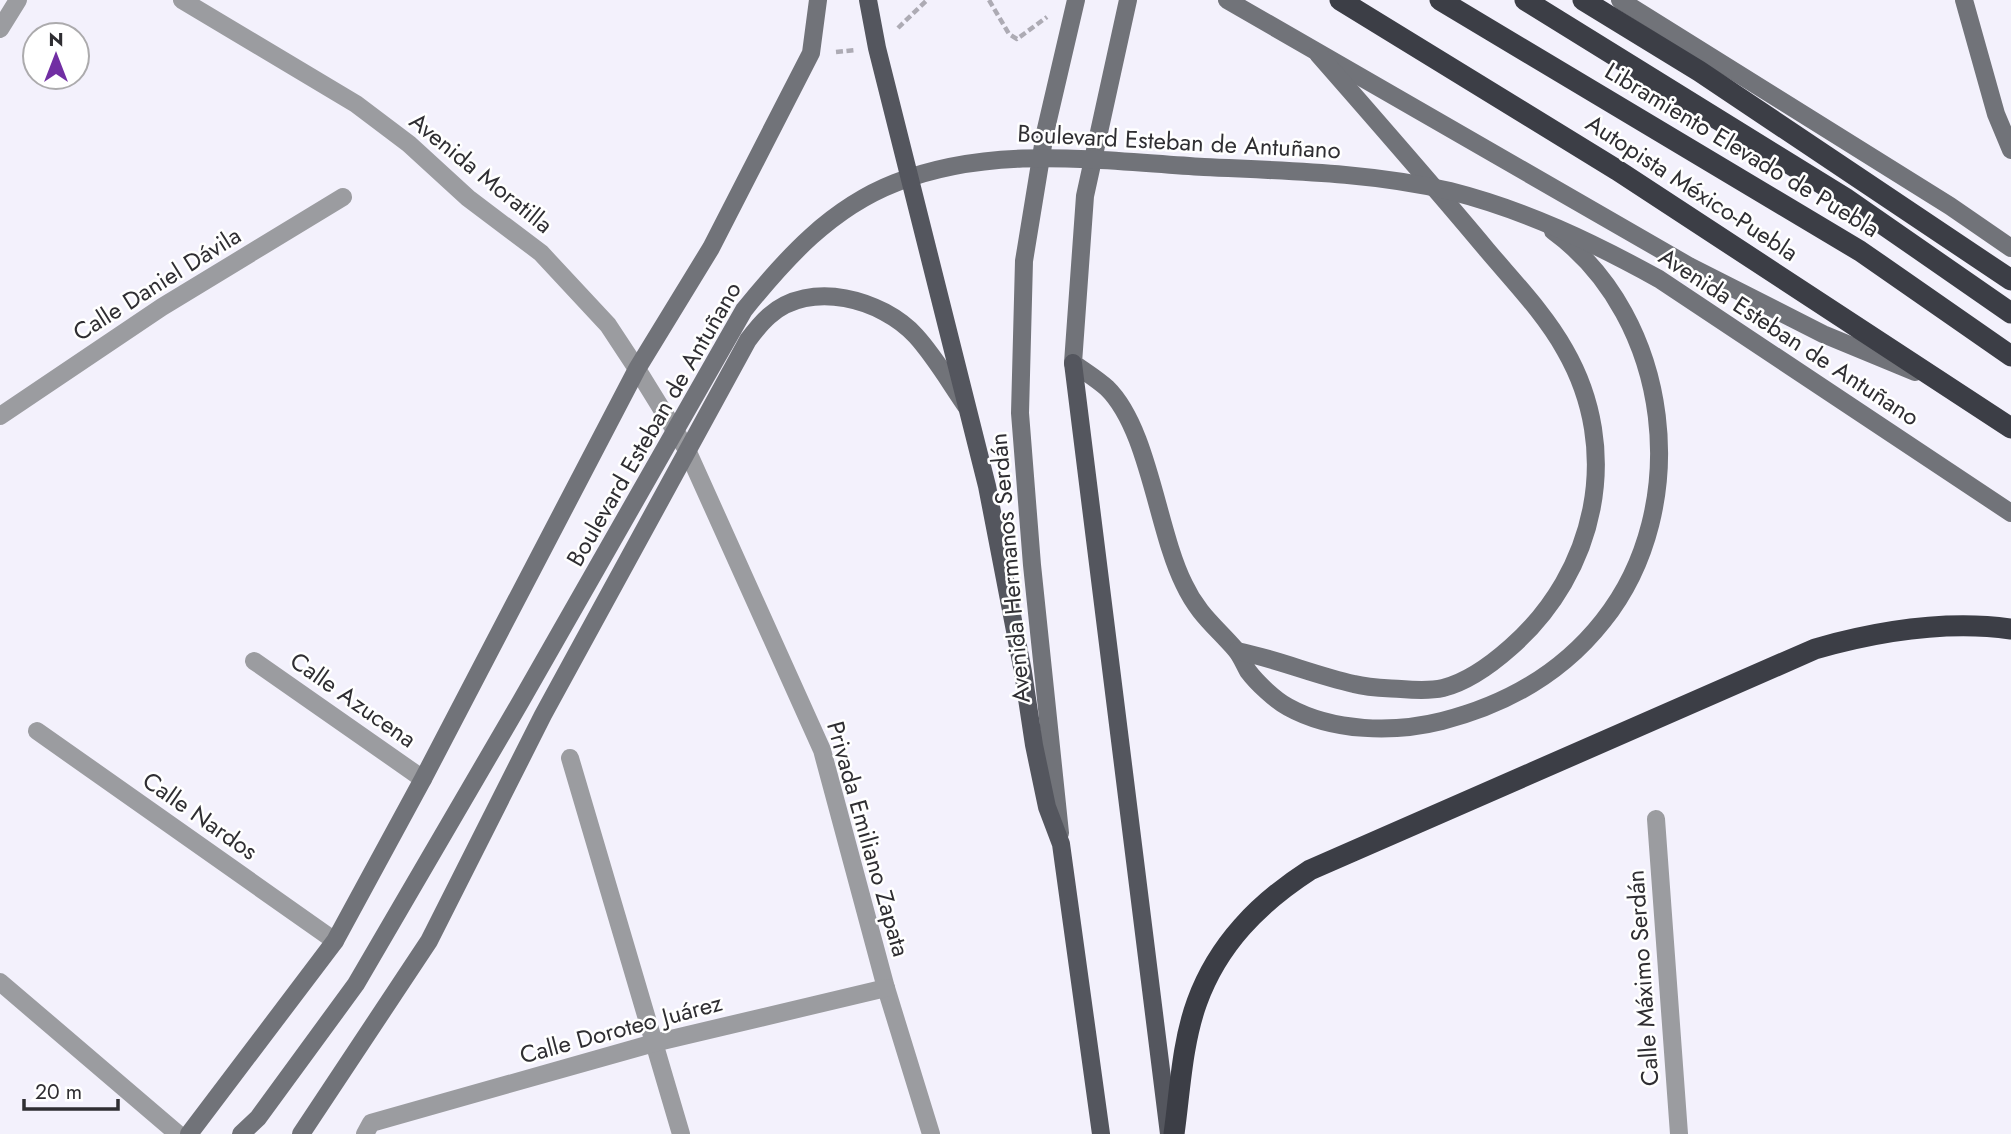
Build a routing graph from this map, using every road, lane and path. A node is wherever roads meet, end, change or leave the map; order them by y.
1 (18, 0) edge
2 (181, 0) edge
3 (818, 0) edge
4 (868, 0) edge
5 (989, 0) edge
6 (1076, 0) edge
7 (1227, 0) edge
8 (1340, 0) edge
9 (1440, 0) edge
10 (1525, 0) edge
11 (1583, 0) edge
12 (1620, 0) edge
13 (1964, 0) edge
14 (1127, 1) edge
15 (0, 29) edge
16 (1318, 54) junction
17 (2011, 150) edge
18 (343, 197) dead end
19 (1533, 216) junction
20 (2011, 248) edge
21 (2011, 280) edge
22 (2011, 313) edge
23 (2011, 356) edge
24 (1073, 363) junction
25 (638, 369) junction
26 (1947, 385) junction
27 (969, 410) junction
28 (0, 416) edge
29 (2011, 428) edge
30 (687, 450) junction
31 (2011, 513) edge
32 (2011, 629) edge
33 (1237, 651) junction
34 (254, 661) dead end
35 (37, 731) dead end
36 (570, 758) dead end
37 (423, 779) junction
38 (1656, 819) dead end
39 (1061, 844) junction
40 (335, 941) junction
41 (0, 982) edge
42 (886, 988) junction
43 (654, 1043) junction
44 (368, 1128) edge
45 (178, 1134) edge
46 (189, 1134) edge
47 (242, 1134) edge
48 (301, 1134) edge
49 (681, 1134) edge
50 (931, 1134) edge
51 (1101, 1134) edge
52 (1172, 1134) edge
53 (1679, 1134) edge

1 - 15 street
2 - 25 street, Avenida Moratilla
3 - 25 street, Boulevard Esteban de Antuñano
4 - 27 main road
5 - 6 path
6 - 39 street, Avenida Hermanos Serdán
7 - 16 street
8 - 26 highway, Autopista México-Puebla
9 - 23 highway, Libramiento Elevado de Puebla
10 - 22 highway, Libramiento Elevado de Puebla
11 - 21 highway
12 - 20 street
13 - 17 street
14 - 24 street
16 - 26 street
16 - 33 street
18 - 28 street, Calle Daniel Dávila
19 - 31 street, Avenida Esteban de Antuñano
19 - 33 street
19 - 47 street, Boulevard Esteban de Antuñano
24 - 33 street
24 - 52 main road
25 - 30 street, Avenida Moratilla
25 - 37 street, Boulevard Esteban de Antuñano
26 - 29 highway, Autopista México-Puebla
27 - 30 street
27 - 39 main road
30 - 42 street, Privada Emiliano Zapata
30 - 48 street
32 - 52 highway
34 - 37 street, Calle Azucena
35 - 40 street, Calle Nardos
36 - 43 street
37 - 40 street, Boulevard Esteban de Antuñano
38 - 53 street, Calle Máximo Serdán
39 - 51 main road, Avenida Hermanos Serdán
40 - 46 street, Boulevard Esteban de Antuñano
41 - 45 street
42 - 43 street, Calle Doroteo Juárez
42 - 50 street, Privada Emiliano Zapata
43 - 44 street, Calle Doroteo Juárez
43 - 49 street

